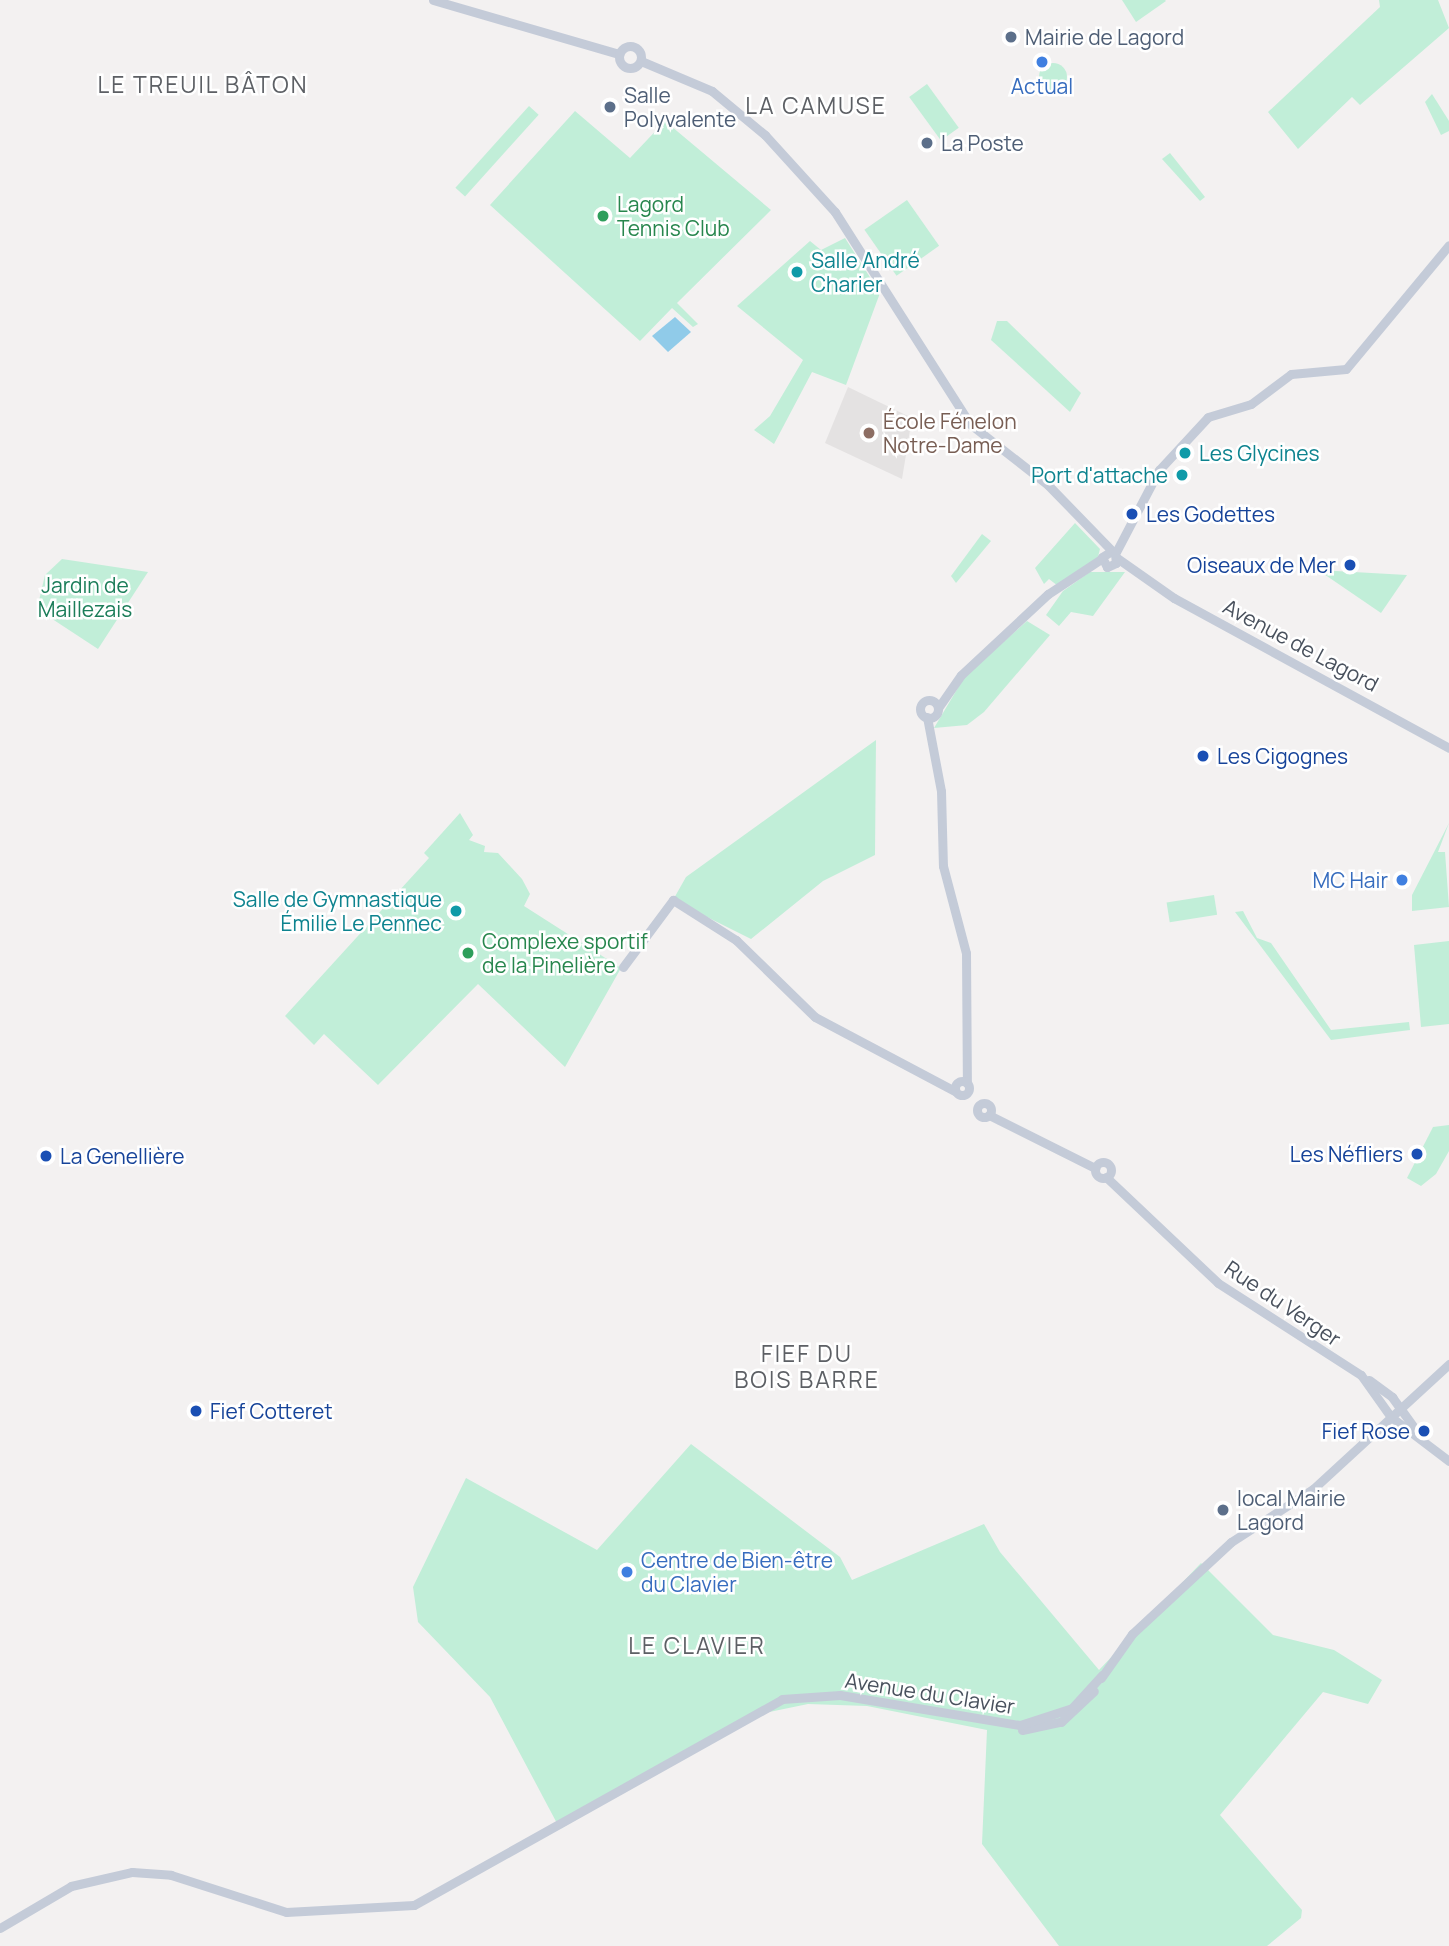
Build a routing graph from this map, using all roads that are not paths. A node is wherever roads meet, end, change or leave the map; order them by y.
1 (433, 0) edge
2 (619, 54) junction
3 (641, 61) junction
4 (1449, 245) edge
5 (1109, 556) junction
6 (936, 705) junction
7 (930, 717) junction
8 (1449, 748) edge
9 (624, 967) dead end
10 (959, 1087) junction
11 (1449, 1364) edge
12 (1361, 1375) junction
13 (1400, 1409) junction
14 (1391, 1418) junction
15 (1421, 1437) junction
16 (1449, 1461) edge
17 (1102, 1675) junction
18 (992, 1725) junction
19 (0, 1928) edge

1 - 2 street
2 - 3 street
2 - 3 street
3 - 5 street, Avenue de Lagord
4 - 5 street
5 - 6 street
5 - 8 street, Avenue de Lagord
6 - 7 street
6 - 7 street
7 - 10 street
9 - 10 street
10 - 12 street, Rue du Verger
11 - 13 street, Avenue du Clavier
12 - 13 street
12 - 14 street, Rue du Verger
13 - 14 street, Avenue du Clavier
13 - 15 street
14 - 15 street
14 - 17 street, Avenue du Clavier
15 - 16 street
17 - 18 street, Avenue du Clavier
17 - 18 street, Avenue du Clavier
18 - 19 street, Avenue du Clavier

